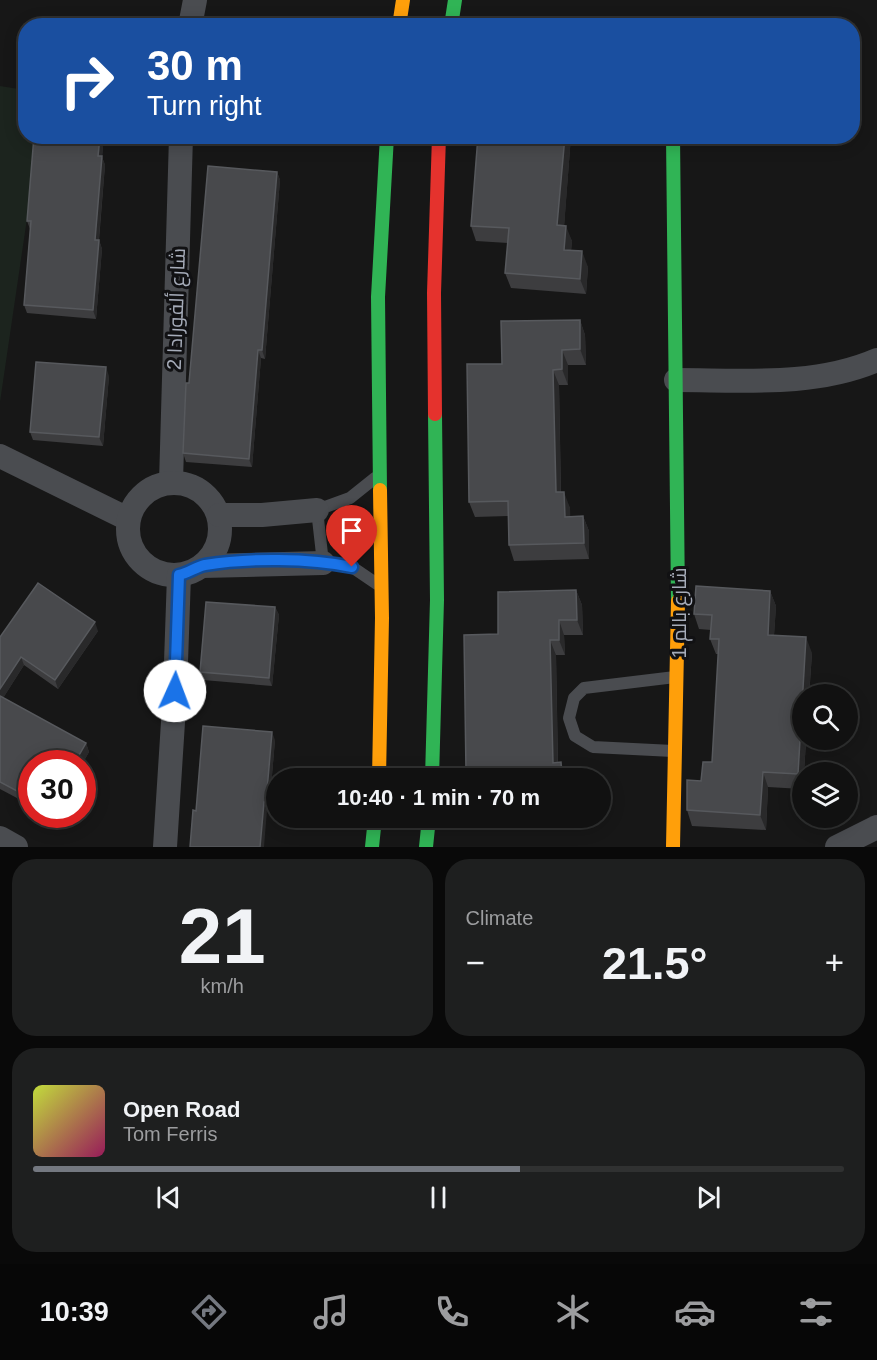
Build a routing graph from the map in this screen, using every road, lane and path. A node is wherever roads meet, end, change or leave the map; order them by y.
1 (195, 0) edge
2 (403, 0) edge
3 (455, 0) edge
4 (192, 18) edge
5 (404, 18) edge
6 (452, 18) edge
7 (181, 144) edge
8 (387, 144) edge
9 (439, 144) edge
10 (673, 144) edge
11 (877, 360) edge
12 (676, 380) junction
13 (0, 456) edge
14 (380, 473) junction
15 (171, 482) junction
16 (317, 510) junction
17 (219, 515) junction
18 (128, 519) junction
19 (323, 563) junction
20 (202, 566) junction
21 (179, 575) junction
22 (382, 588) junction
23 (678, 677) junction
24 (677, 751) junction
25 (379, 768) edge
26 (432, 768) edge
27 (877, 827) edge
28 (374, 828) edge
29 (428, 828) edge
30 (0, 838) edge
31 (16, 847) edge
32 (165, 847) edge
33 (372, 847) edge
34 (426, 847) edge
35 (674, 847) edge
36 (837, 847) edge

1 - 4 street
2 - 5 street
3 - 6 street
7 - 15 street, شارع ألفورادا 2
8 - 14 street
9 - 26 street
10 - 12 street, شارع بالم 1
11 - 12 street
12 - 23 street, شارع بالم 1
13 - 18 street
14 - 16 lane
14 - 22 street
15 - 17 street
15 - 18 street
16 - 17 street
16 - 19 lane
17 - 20 street
18 - 21 street
19 - 20 street
19 - 22 lane
20 - 21 street
21 - 32 street
22 - 25 street
23 - 24 street, شارع بالم 1
23 - 24 lane
24 - 35 street, شارع بالم 1
27 - 36 street
28 - 33 street
29 - 34 street
30 - 31 street

